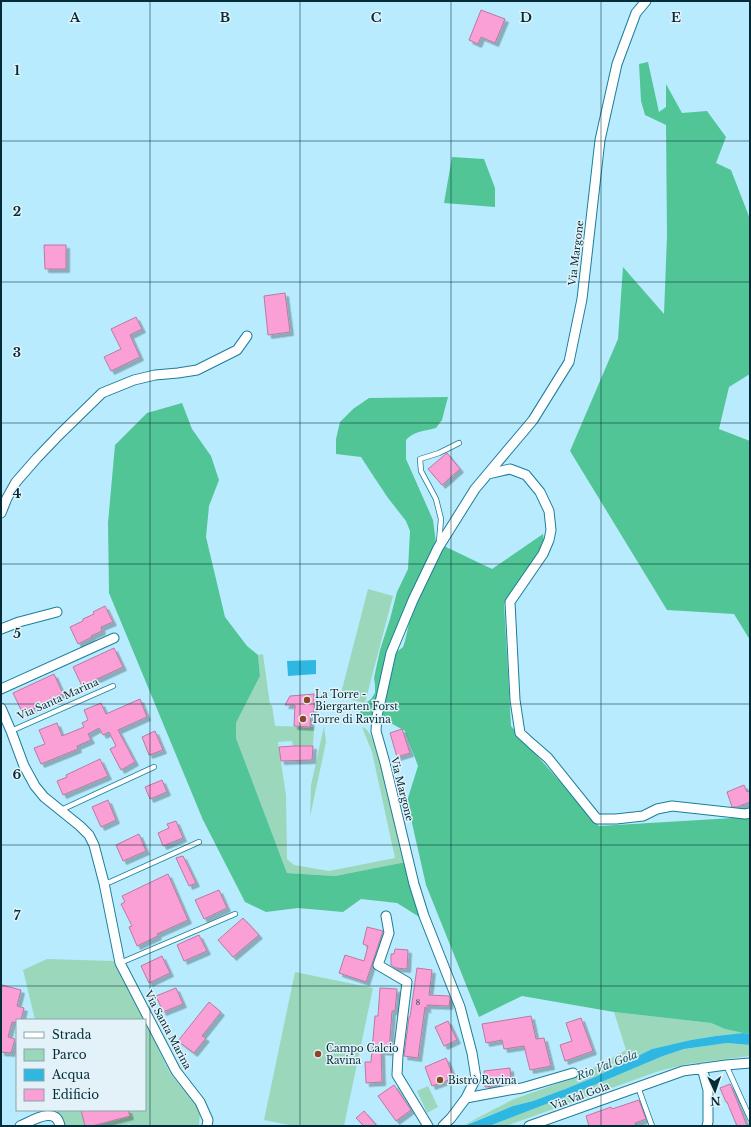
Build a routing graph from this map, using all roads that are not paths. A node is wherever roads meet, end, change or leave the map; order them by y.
1 (641, 1) edge
2 (646, 1) edge
3 (636, 13) junction
4 (247, 336) dead end
5 (459, 443) dead end
6 (488, 474) junction
7 (1, 513) edge
8 (438, 548) junction
9 (57, 612) dead end
10 (1, 628) edge
11 (114, 638) dead end
12 (113, 686) dead end
13 (1, 689) edge
14 (1, 708) edge
15 (12, 731) junction
16 (154, 767) dead end
17 (61, 810) junction
18 (750, 813) edge
19 (199, 842) dead end
20 (104, 884) junction
21 (235, 914) dead end
22 (386, 916) dead end
23 (120, 963) junction
24 (750, 1062) edge
25 (726, 1065) junction
26 (702, 1068) junction
27 (573, 1073) dead end
28 (638, 1087) junction
29 (466, 1098) junction
30 (54, 1113) edge
31 (750, 1118) edge
32 (20, 1126) edge
33 (60, 1126) edge
34 (208, 1126) edge
35 (428, 1126) edge
36 (443, 1126) edge
37 (529, 1126) edge
38 (652, 1126) edge
39 (707, 1126) edge

1 - 3 lane, Via Margone
2 - 3 street, Via Margone
3 - 6 street, Via Margone
4 - 7 street
5 - 8 lane
6 - 8 street, Via Margone
6 - 18 street
8 - 29 street, Via Margone
9 - 10 street
11 - 13 street
12 - 15 lane, Via Santa Marina
14 - 15 street, Via Santa Marina
15 - 17 street, Via Santa Marina
16 - 17 lane
17 - 20 street, Via Santa Marina
19 - 20 lane
20 - 23 street, Via Santa Marina
21 - 23 lane
22 - 35 street
23 - 34 street, Via Santa Marina
24 - 25 street, Via Val Gola
25 - 26 street, Via Val Gola
25 - 31 lane
26 - 28 street, Via Val Gola
26 - 39 street
27 - 29 street
28 - 37 street, Via Val Gola
28 - 38 lane
29 - 36 street, Via Margone
30 - 32 street
30 - 33 street

